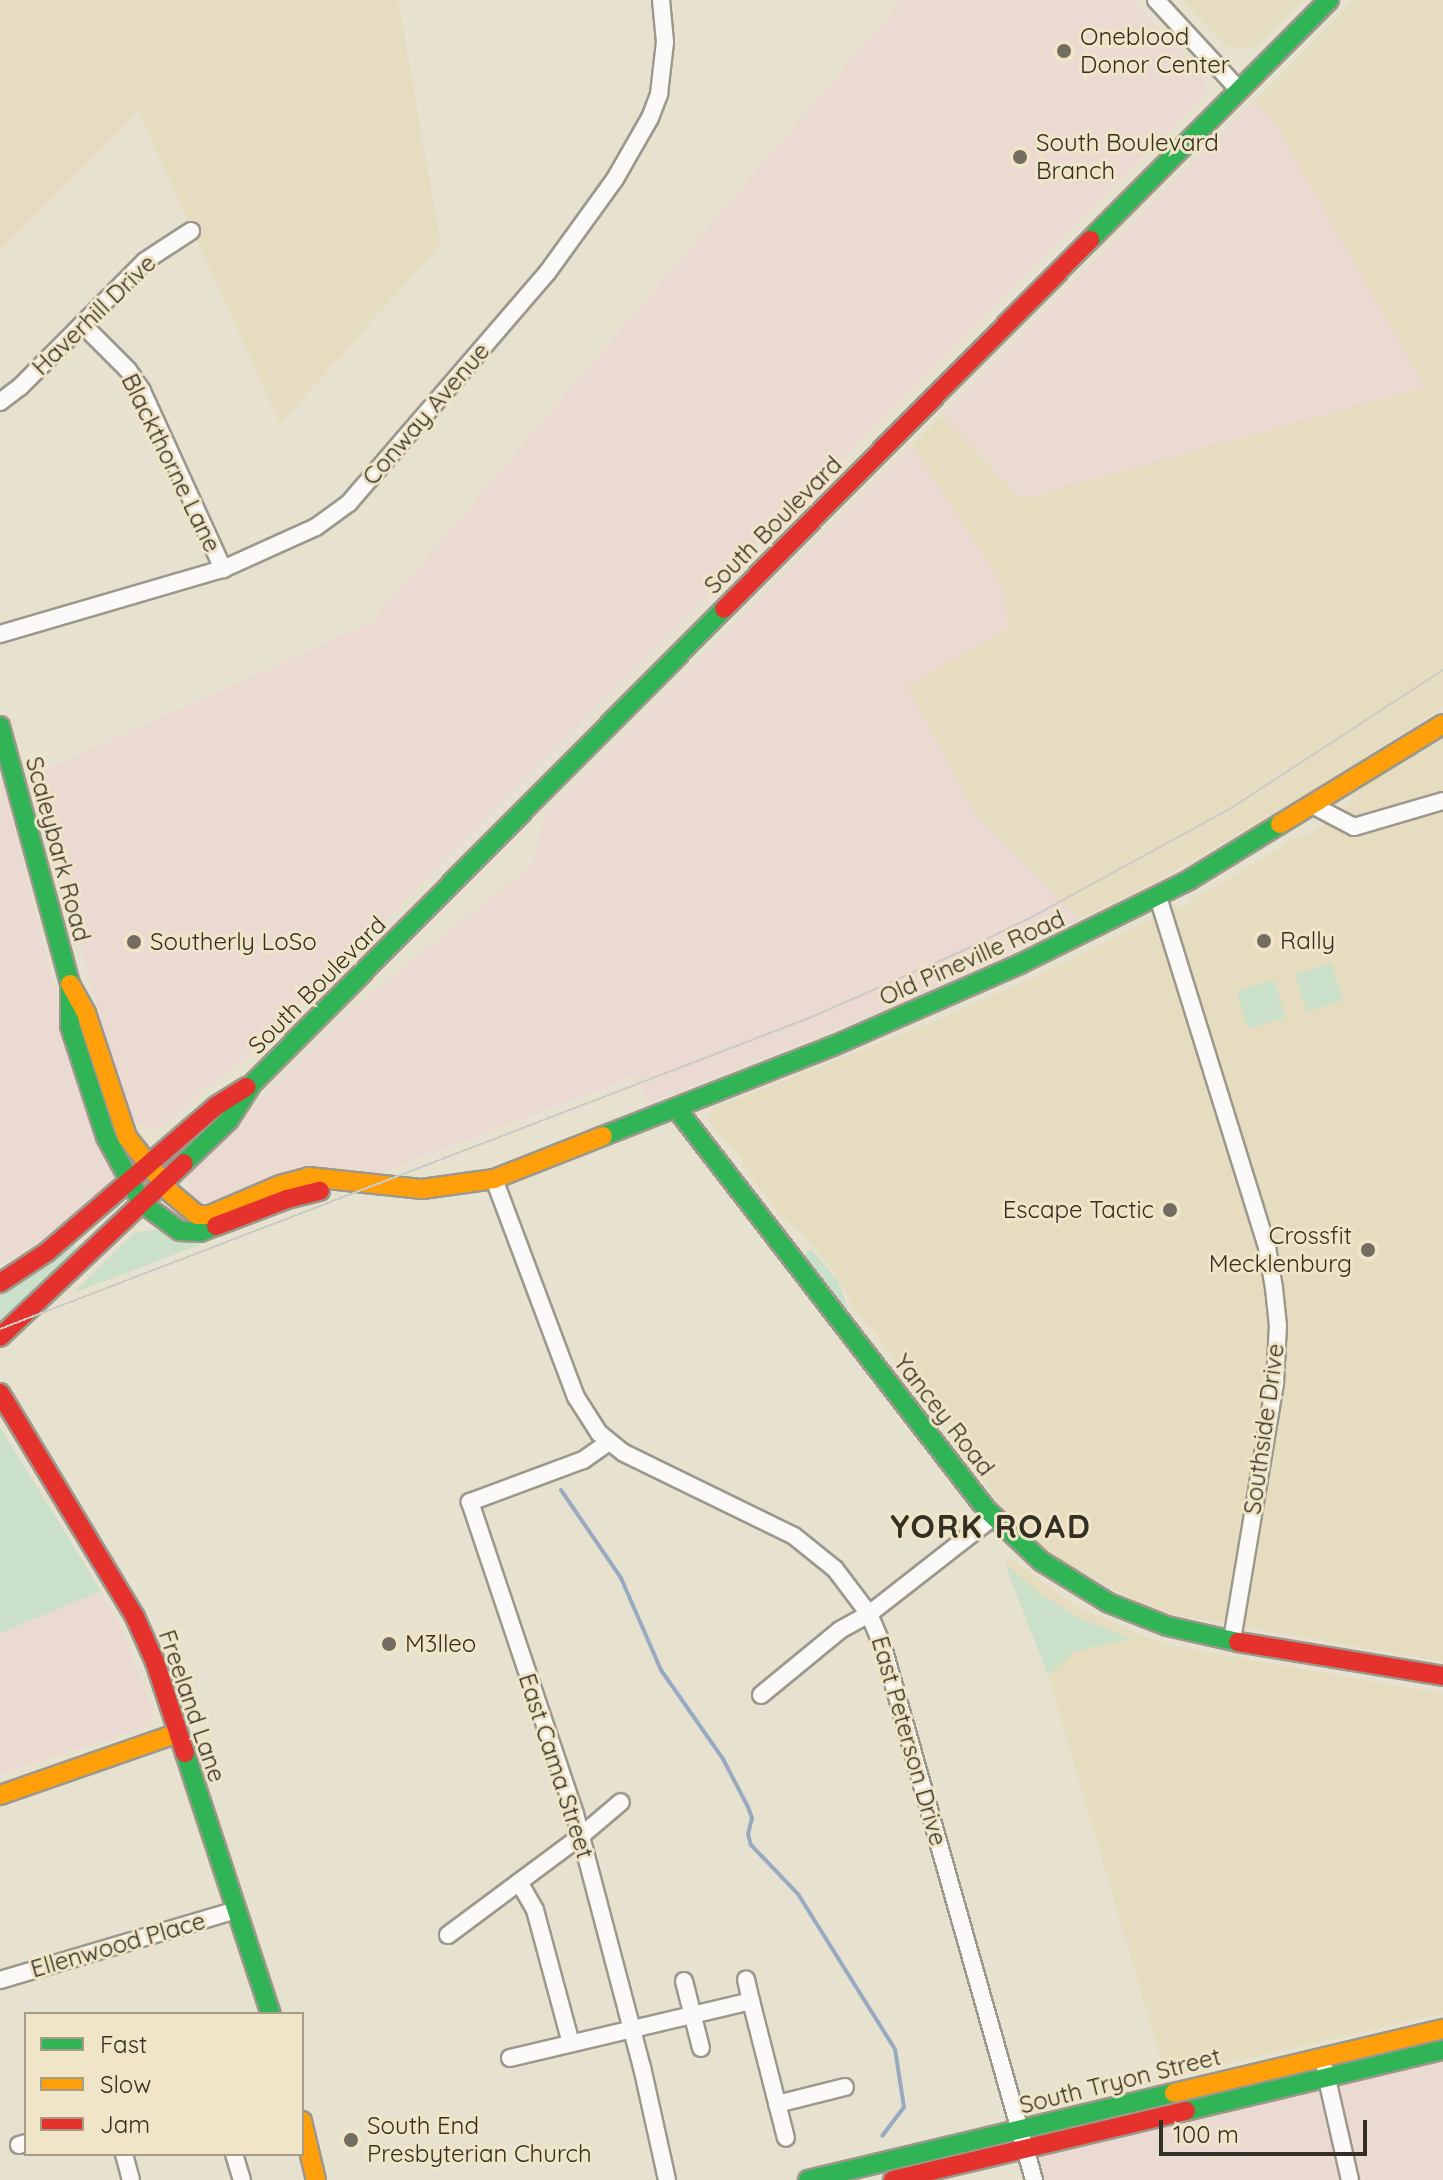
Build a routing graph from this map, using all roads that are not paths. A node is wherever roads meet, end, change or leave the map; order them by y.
1 (661, 0) edge
2 (1156, 0) edge
3 (1329, 0) edge
4 (1239, 90) junction
5 (191, 231) dead end
6 (83, 325) junction
7 (0, 402) edge
8 (223, 569) junction
9 (0, 634) edge
10 (1443, 724) edge
11 (0, 726) edge
12 (1443, 801) edge
13 (1314, 806) junction
14 (1158, 897) junction
15 (70, 984) junction
16 (252, 1084) junction
17 (676, 1108) junction
18 (149, 1166) junction
19 (494, 1179) junction
20 (129, 1183) junction
21 (163, 1184) junction
22 (142, 1203) junction
23 (0, 1283) edge
24 (0, 1337) edge
25 (0, 1393) edge
26 (609, 1442) junction
27 (993, 1517) junction
28 (869, 1614) junction
29 (1232, 1641) junction
30 (1443, 1676) edge
31 (761, 1695) dead end
32 (178, 1733) junction
33 (0, 1795) edge
34 (621, 1802) dead end
35 (581, 1836) junction
36 (519, 1882) junction
37 (236, 1910) junction
38 (448, 1935) dead end
39 (0, 1980) edge
40 (746, 1980) dead end
41 (684, 1981) dead end
42 (751, 2001) junction
43 (270, 2012) edge
44 (692, 2016) junction
45 (632, 2029) junction
46 (1443, 2029) edge
47 (571, 2043) junction
48 (701, 2048) dead end
49 (1443, 2050) edge
50 (1322, 2056) junction
51 (510, 2058) dead end
52 (1327, 2077) junction
53 (845, 2087) dead end
54 (777, 2104) junction
55 (304, 2129) edge
56 (786, 2138) dead end
57 (1021, 2139) junction
58 (125, 2156) edge
59 (235, 2156) edge
60 (131, 2180) edge
61 (242, 2180) edge
62 (316, 2180) edge
63 (667, 2180) edge
64 (808, 2180) edge
65 (893, 2180) edge
66 (1034, 2180) edge
67 (1350, 2180) edge

1 - 8 street, Conway Avenue
2 - 4 street
3 - 4 street, South Boulevard
4 - 16 street, South Boulevard
5 - 6 street, Haverhill Drive
6 - 7 street, Haverhill Drive
6 - 8 street, Blackthorne Lane
8 - 9 street, Conway Avenue
10 - 13 street, Old Pineville Road
11 - 15 street, Scaleybark Road
12 - 13 street
13 - 14 street, Old Pineville Road
14 - 17 street, Old Pineville Road
14 - 29 street, Southside Drive
15 - 18 street, Scaleybark Road
15 - 20 street, Scaleybark Road
16 - 18 street, South Boulevard
16 - 21 street, South Boulevard
17 - 19 street, Old Pineville Road
17 - 27 street, Yancey Road
18 - 20 street, South Boulevard
18 - 21 street, Scaleybark Road
19 - 21 street, Old Pineville Road
19 - 22 street, Old Pineville Road
19 - 26 street, East Peterson Drive
20 - 22 street, Scaleybark Road
20 - 23 street, South Boulevard
21 - 22 street, South Boulevard
22 - 24 street, South Boulevard
25 - 32 street, Freeland Lane
26 - 28 street, East Peterson Drive
26 - 35 street, East Cama Street
27 - 28 street
27 - 29 street, Yancey Road
28 - 31 street
28 - 57 street, East Peterson Drive
29 - 30 street, Yancey Road
32 - 33 street
32 - 37 street, Freeland Lane
34 - 35 street
35 - 36 street
35 - 45 street, East Cama Street
36 - 38 street
36 - 47 street
37 - 39 street, Ellenwood Place
37 - 43 street, Freeland Lane
40 - 42 street
41 - 44 street
42 - 44 street
42 - 54 street
44 - 45 street
44 - 48 street
45 - 47 street
45 - 63 street, East Cama Street
46 - 50 street, South Tryon Street
47 - 51 street
49 - 52 street, South Tryon Street
50 - 52 street
50 - 57 street, South Tryon Street
52 - 57 street, South Tryon Street
52 - 67 street
53 - 54 street
54 - 56 street
55 - 62 street
57 - 64 street, South Tryon Street
57 - 65 street, South Tryon Street
57 - 66 street, East Peterson Drive
58 - 60 street
59 - 61 street

